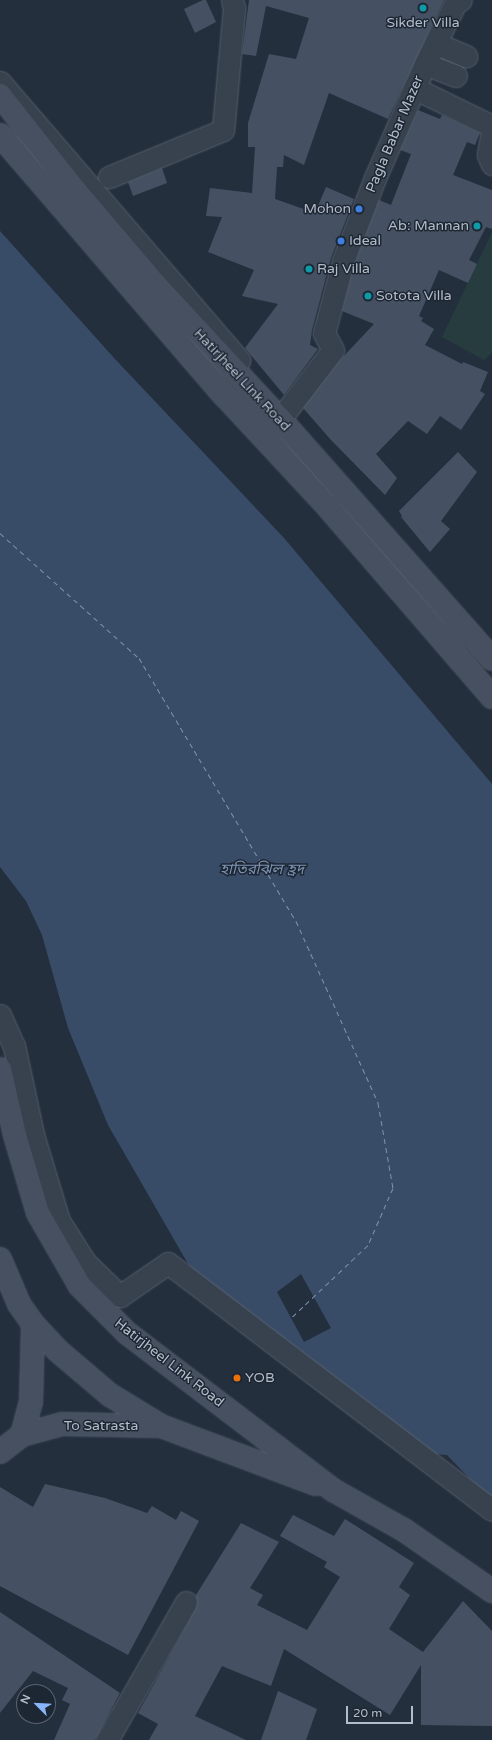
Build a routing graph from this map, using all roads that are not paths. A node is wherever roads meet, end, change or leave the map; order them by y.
1 (232, 0) edge
2 (461, 0) edge
3 (435, 43) junction
4 (466, 56) dead end
5 (425, 64) junction
6 (456, 76) dead end
7 (0, 82) edge
8 (414, 88) junction
9 (0, 95) edge
10 (492, 126) edge
11 (492, 132) edge
12 (0, 135) edge
13 (492, 164) edge
14 (109, 177) dead end
15 (280, 419) junction
16 (492, 648) edge
17 (492, 659) edge
18 (492, 697) edge
19 (0, 1015) edge
20 (0, 1069) edge
21 (0, 1259) edge
22 (33, 1324) junction
23 (161, 1426) junction
24 (22, 1435) junction
25 (0, 1452) edge
26 (333, 1490) junction
27 (492, 1510) edge
28 (492, 1591) edge
29 (186, 1602) dead end
30 (107, 1740) edge

1 - 14 street
2 - 3 street, Pagla Babar Mazer
3 - 4 street
3 - 5 street, Pagla Babar Mazer
5 - 6 street
5 - 8 street, Pagla Babar Mazer
7 - 16 street
8 - 10 street
8 - 15 street, Pagla Babar Mazer
9 - 15 main road, Hatirjheel Link Road
11 - 13 street
12 - 18 main road
15 - 17 main road, Hatirjheel Link Road
19 - 27 street
20 - 26 main road, Hatirjheel Link Road
21 - 22 main road, Hatirjheel Link Road
22 - 23 main road, Hatirjheel Link Road
22 - 24 main road
23 - 24 main road, To Satrasta
23 - 26 main road, Hatirjheel Link Road
24 - 25 main road, To Satrasta
26 - 28 main road, Hatirjheel Link Road
29 - 30 street

